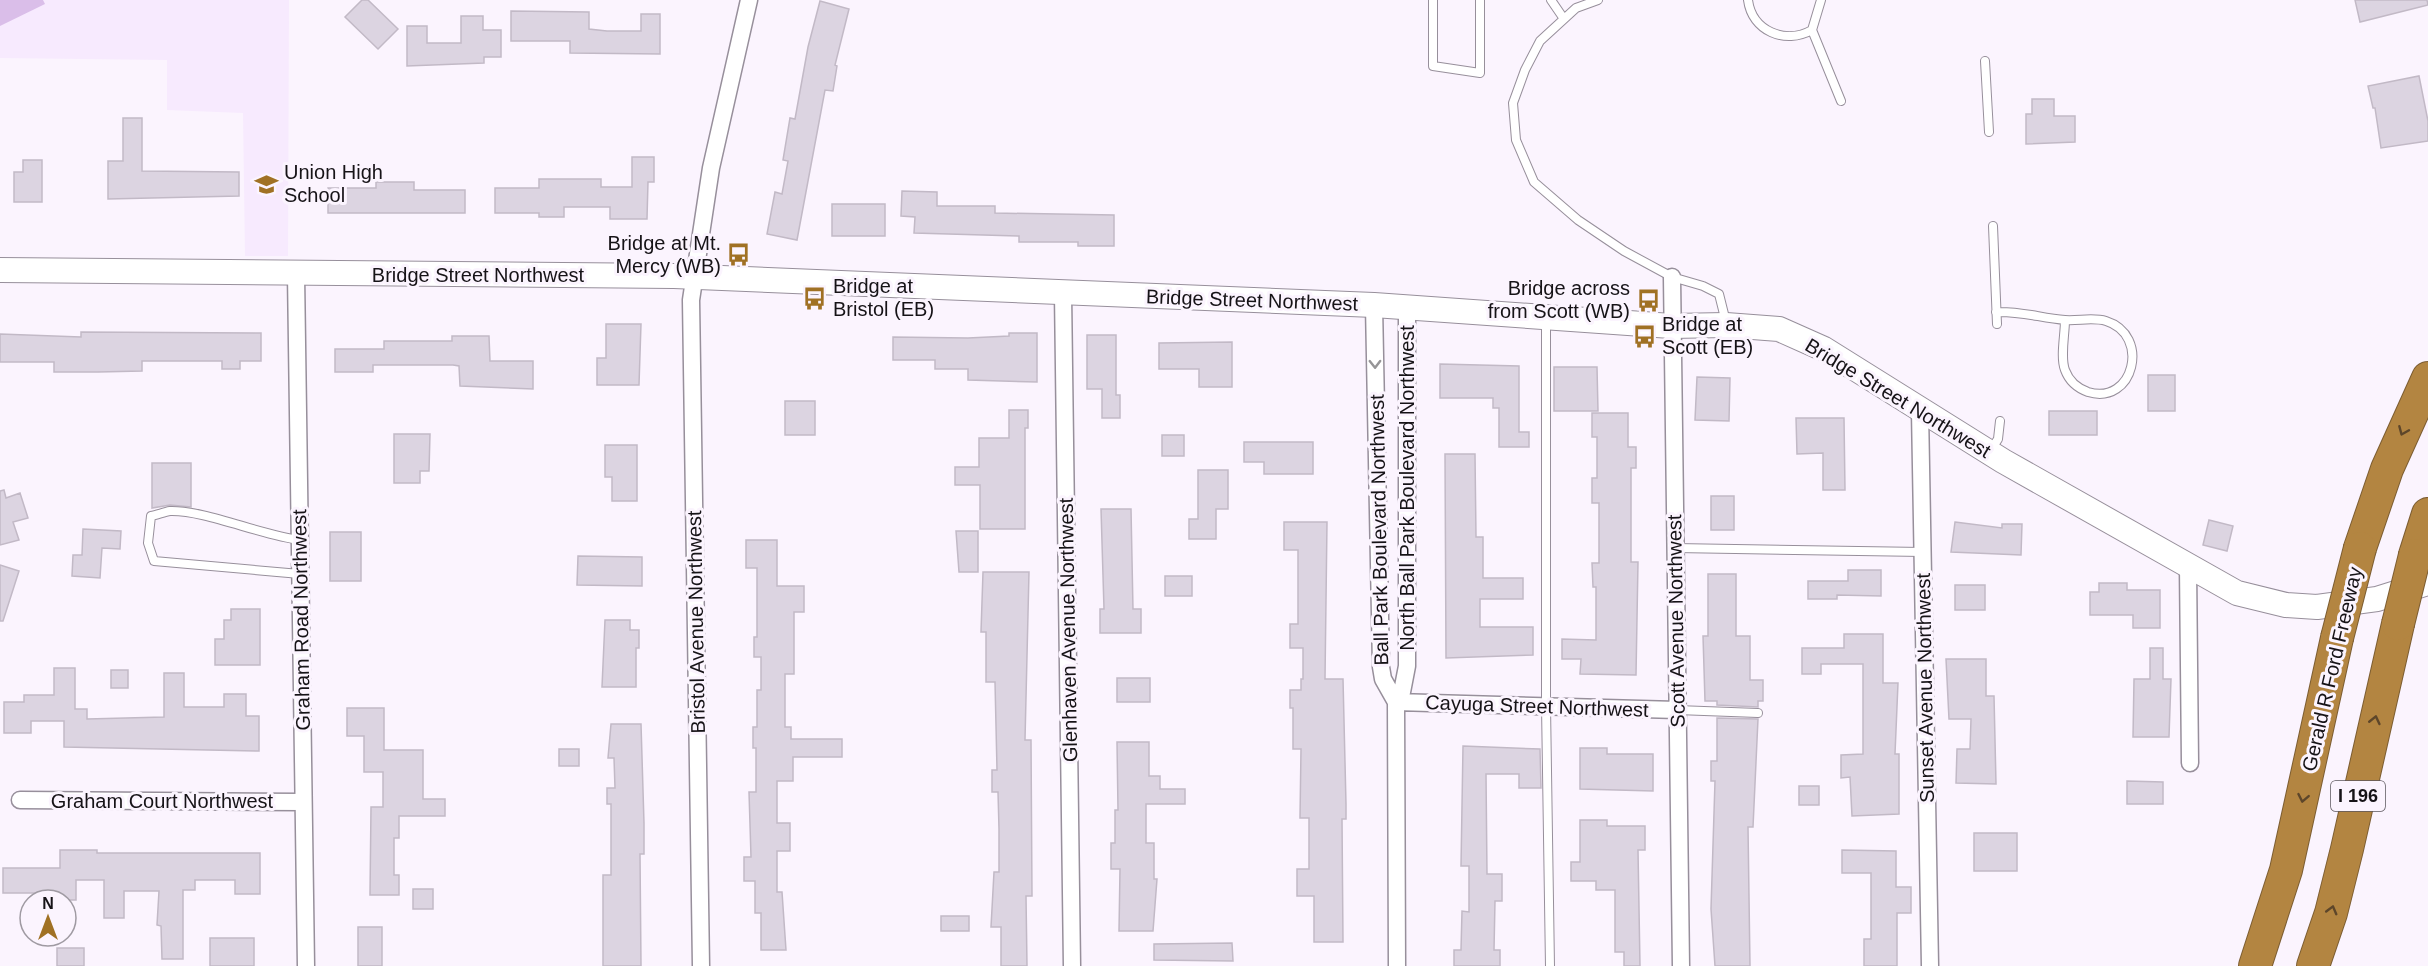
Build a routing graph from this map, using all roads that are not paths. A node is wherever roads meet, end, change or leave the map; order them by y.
1 (749, 0) edge
2 (1433, 0) edge
3 (1480, 0) edge
4 (1551, 0) edge
5 (1598, 0) edge
6 (1748, 0) edge
7 (1821, 0) edge
8 (1564, 19) junction
9 (1812, 30) junction
10 (1985, 61) dead end
11 (1841, 101) dead end
12 (1989, 132) dead end
13 (1993, 226) dead end
14 (0, 270) edge
15 (296, 274) junction
16 (1671, 277) junction
17 (694, 278) junction
18 (1063, 293) junction
19 (1374, 305) junction
20 (1407, 308) junction
21 (1996, 312) junction
22 (1546, 317) junction
23 (2065, 320) junction
24 (1997, 324) dead end
25 (1726, 325) junction
26 (1671, 326) junction
27 (2428, 378) edge
28 (1920, 411) junction
29 (2000, 421) dead end
30 (1989, 453) junction
31 (2428, 514) edge
32 (300, 540) junction
33 (1674, 549) junction
34 (1923, 552) junction
35 (2188, 567) junction
36 (300, 574) junction
37 (2428, 583) edge
38 (1396, 702) junction
39 (1546, 706) junction
40 (1677, 710) junction
41 (1758, 713) dead end
42 (2190, 763) dead end
43 (20, 800) dead end
44 (303, 801) junction
45 (306, 966) edge
46 (701, 966) edge
47 (1072, 966) edge
48 (1397, 966) edge
49 (1550, 966) edge
50 (1681, 966) edge
51 (1930, 966) edge
52 (2255, 966) edge
53 (2313, 966) edge

1 - 17 street, Bristol Avenue Northwest
2 - 3 lane
4 - 8 lane
5 - 8 lane
6 - 9 lane
7 - 9 lane
8 - 16 lane
9 - 11 lane
10 - 12 lane
13 - 21 lane
14 - 15 main road, Bridge Street Northwest
15 - 17 main road, Bridge Street Northwest
15 - 32 street, Graham Road Northwest
16 - 25 lane
16 - 26 street, Scott Avenue Northwest
17 - 18 main road, Bridge Street Northwest
17 - 46 street, Bristol Avenue Northwest
18 - 19 main road, Bridge Street Northwest
18 - 47 street, Glenhaven Avenue Northwest
19 - 20 main road, Bridge Street Northwest
19 -> 38 street, Ball Park Boulevard Northwest
20 - 22 main road, Bridge Street Northwest
20 - 38 street, North Ball Park Boulevard Northwest
21 - 23 lane
21 - 24 lane
22 - 26 main road, Bridge Street Northwest
22 - 39 lane
23 - 23 lane
25 - 26 main road, Bridge Street Northwest
25 - 28 main road, Bridge Street Northwest
26 - 33 street, Scott Avenue Northwest
27 -> 52 highway, Gerald R Ford Freeway / I 196, bridge
28 - 30 main road, Bridge Street Northwest
28 - 34 street, Sunset Avenue Northwest
29 - 30 lane
30 - 35 main road, Bridge Street Northwest
53 -> 31 highway, I 196, bridge
32 - 36 street, Graham Road Northwest
32 - 36 lane
33 - 34 lane
33 - 40 street, Scott Avenue Northwest
34 - 51 street, Sunset Avenue Northwest
35 - 37 main road, Bridge Street Northwest
35 - 42 street
36 - 44 street, Graham Road Northwest
38 - 39 street, Cayuga Street Northwest
38 - 48 street, Ball Park Boulevard Northwest
39 - 40 street, Cayuga Street Northwest
39 - 49 lane
40 - 41 lane
40 - 50 street, Scott Avenue Northwest
43 - 44 street, Graham Court Northwest
44 - 45 street, Graham Road Northwest

